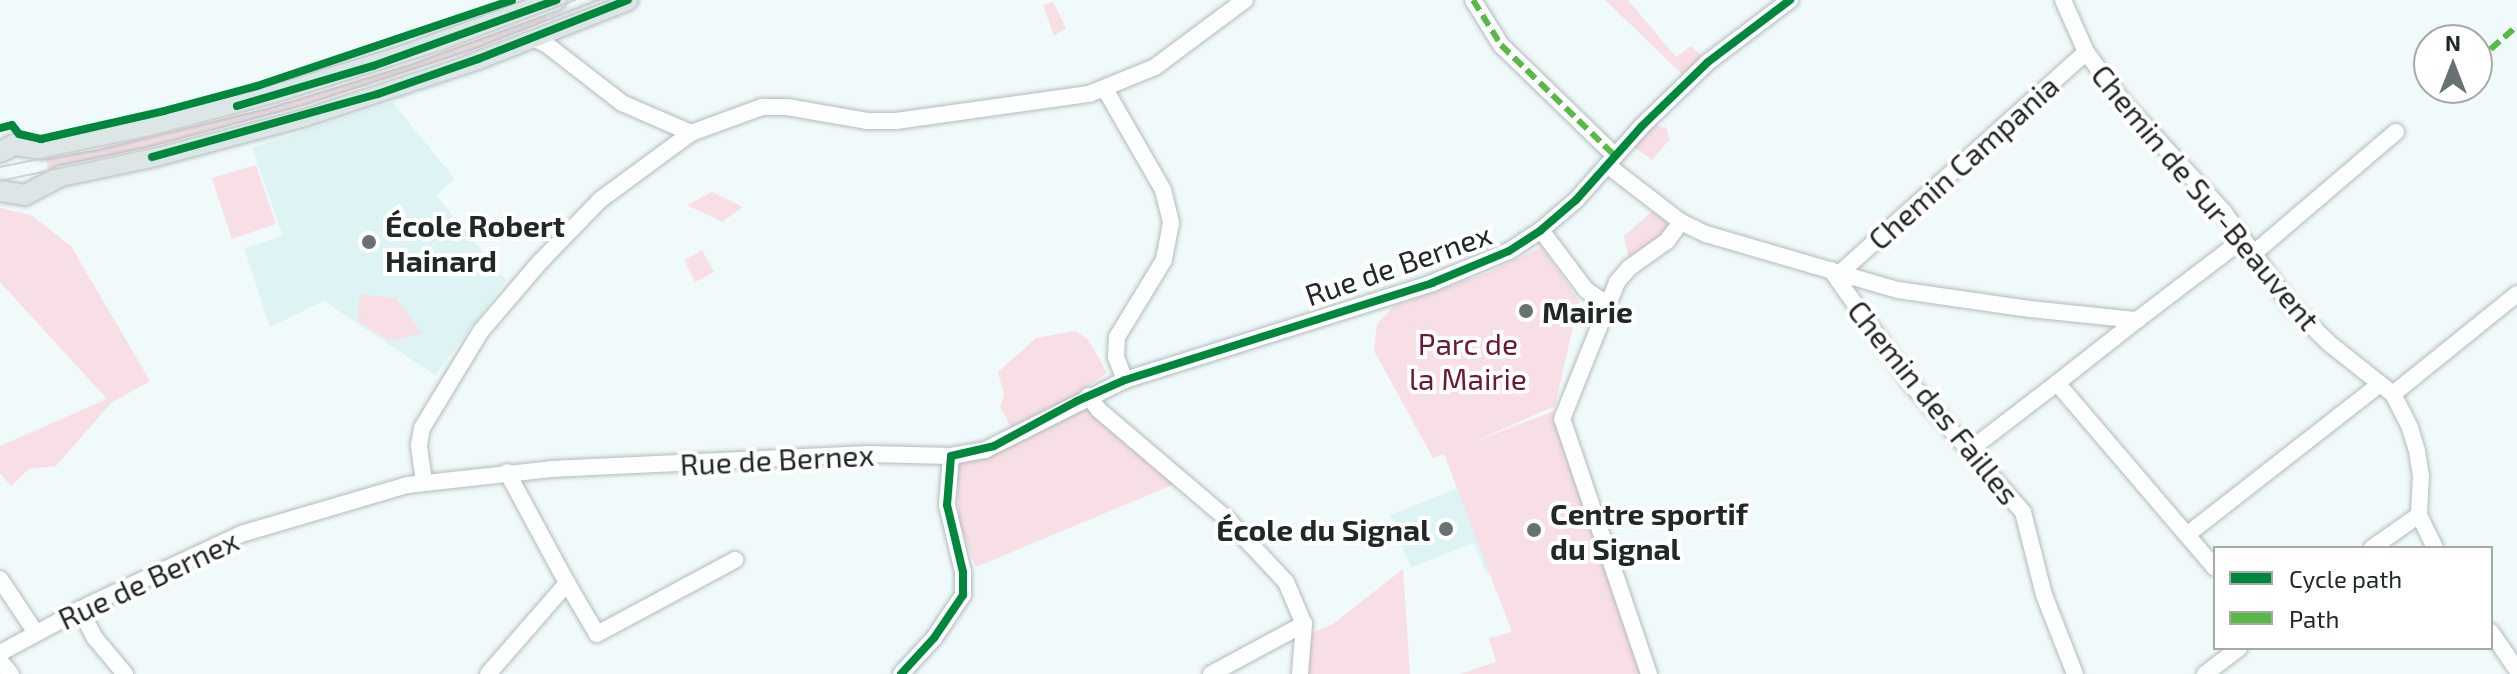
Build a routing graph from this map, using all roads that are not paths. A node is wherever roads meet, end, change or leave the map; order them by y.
1 (556, 0) edge
2 (628, 0) edge
3 (1245, 0) edge
4 (1473, 0) edge
5 (1790, 0) edge
6 (2063, 0) edge
7 (533, 38) junction
8 (2086, 52) junction
9 (1105, 89) junction
10 (2396, 132) dead end
11 (691, 133) junction
12 (31, 147) junction
13 (0, 152) edge
14 (1611, 160) junction
15 (38, 187) junction
16 (1, 190) edge
17 (1681, 222) junction
18 (1541, 230) junction
19 (2242, 240) junction
20 (2253, 254) junction
21 (1836, 271) junction
22 (2517, 294) edge
23 (1607, 304) junction
24 (2137, 320) junction
25 (1125, 380) junction
26 (2057, 383) junction
27 (2386, 390) junction
28 (1088, 396) junction
29 (1971, 449) junction
30 (951, 456) junction
31 (507, 472) junction
32 (424, 482) junction
33 (2419, 515) junction
34 (2188, 534) junction
35 (2375, 546) edge
36 (2434, 546) edge
37 (735, 560) dead end
38 (2213, 565) edge
39 (0, 579) edge
40 (567, 583) junction
41 (80, 609) junction
42 (1304, 624) junction
43 (36, 633) junction
44 (2493, 635) edge
45 (2236, 650) edge
46 (0, 653) edge
47 (0, 661) edge
48 (2517, 670) edge
49 (11, 674) edge
50 (125, 674) edge
51 (488, 674) edge
52 (901, 674) edge
53 (1211, 674) edge
54 (1300, 674) edge
55 (1649, 674) edge
56 (2075, 674) edge
57 (2205, 674) edge

1 - 12 main road
2 - 7 main road
3 - 9 street
4 - 14 street
5 - 14 street, Rue de Bernex
6 - 8 street, Chemin de Sur-Beauvent
7 - 11 street
7 - 15 main road
8 - 19 street, Chemin de Sur-Beauvent
8 - 21 street, Chemin Campania
9 - 11 street
9 - 25 street
10 - 20 street
11 - 32 street
12 - 13 main road
12 - 15 main road
14 - 17 street
14 - 18 street, Rue de Bernex
15 - 16 main road
17 - 21 street
17 - 23 street
18 - 23 street
18 - 25 street, Rue de Bernex
19 - 20 street, Chemin de Sur-Beauvent
19 - 24 street
20 - 27 street, Chemin de Sur-Beauvent
21 - 24 street
21 - 29 street, Chemin des Failles
22 - 27 street
23 - 55 street
24 - 26 street
25 - 28 street, Rue de Bernex
26 - 29 street
26 - 34 street
27 - 33 street, Chemin de Sur-Beauvent
27 - 34 street
28 - 30 street, Rue de Bernex
28 - 42 street
29 - 56 street, Chemin des Failles
30 - 31 street, Rue de Bernex
30 - 52 street
31 - 32 street, Rue de Bernex
31 - 40 street
32 - 41 street, Rue de Bernex
33 - 35 street
33 - 36 street, Chemin de Sur-Beauvent
34 - 38 street
37 - 40 street
39 - 43 street
40 - 51 street
41 - 43 street, Rue de Bernex
41 - 50 street
42 - 53 street
42 - 54 street
43 - 46 street, Rue de Bernex
44 - 48 street
45 - 57 street
47 - 49 street

